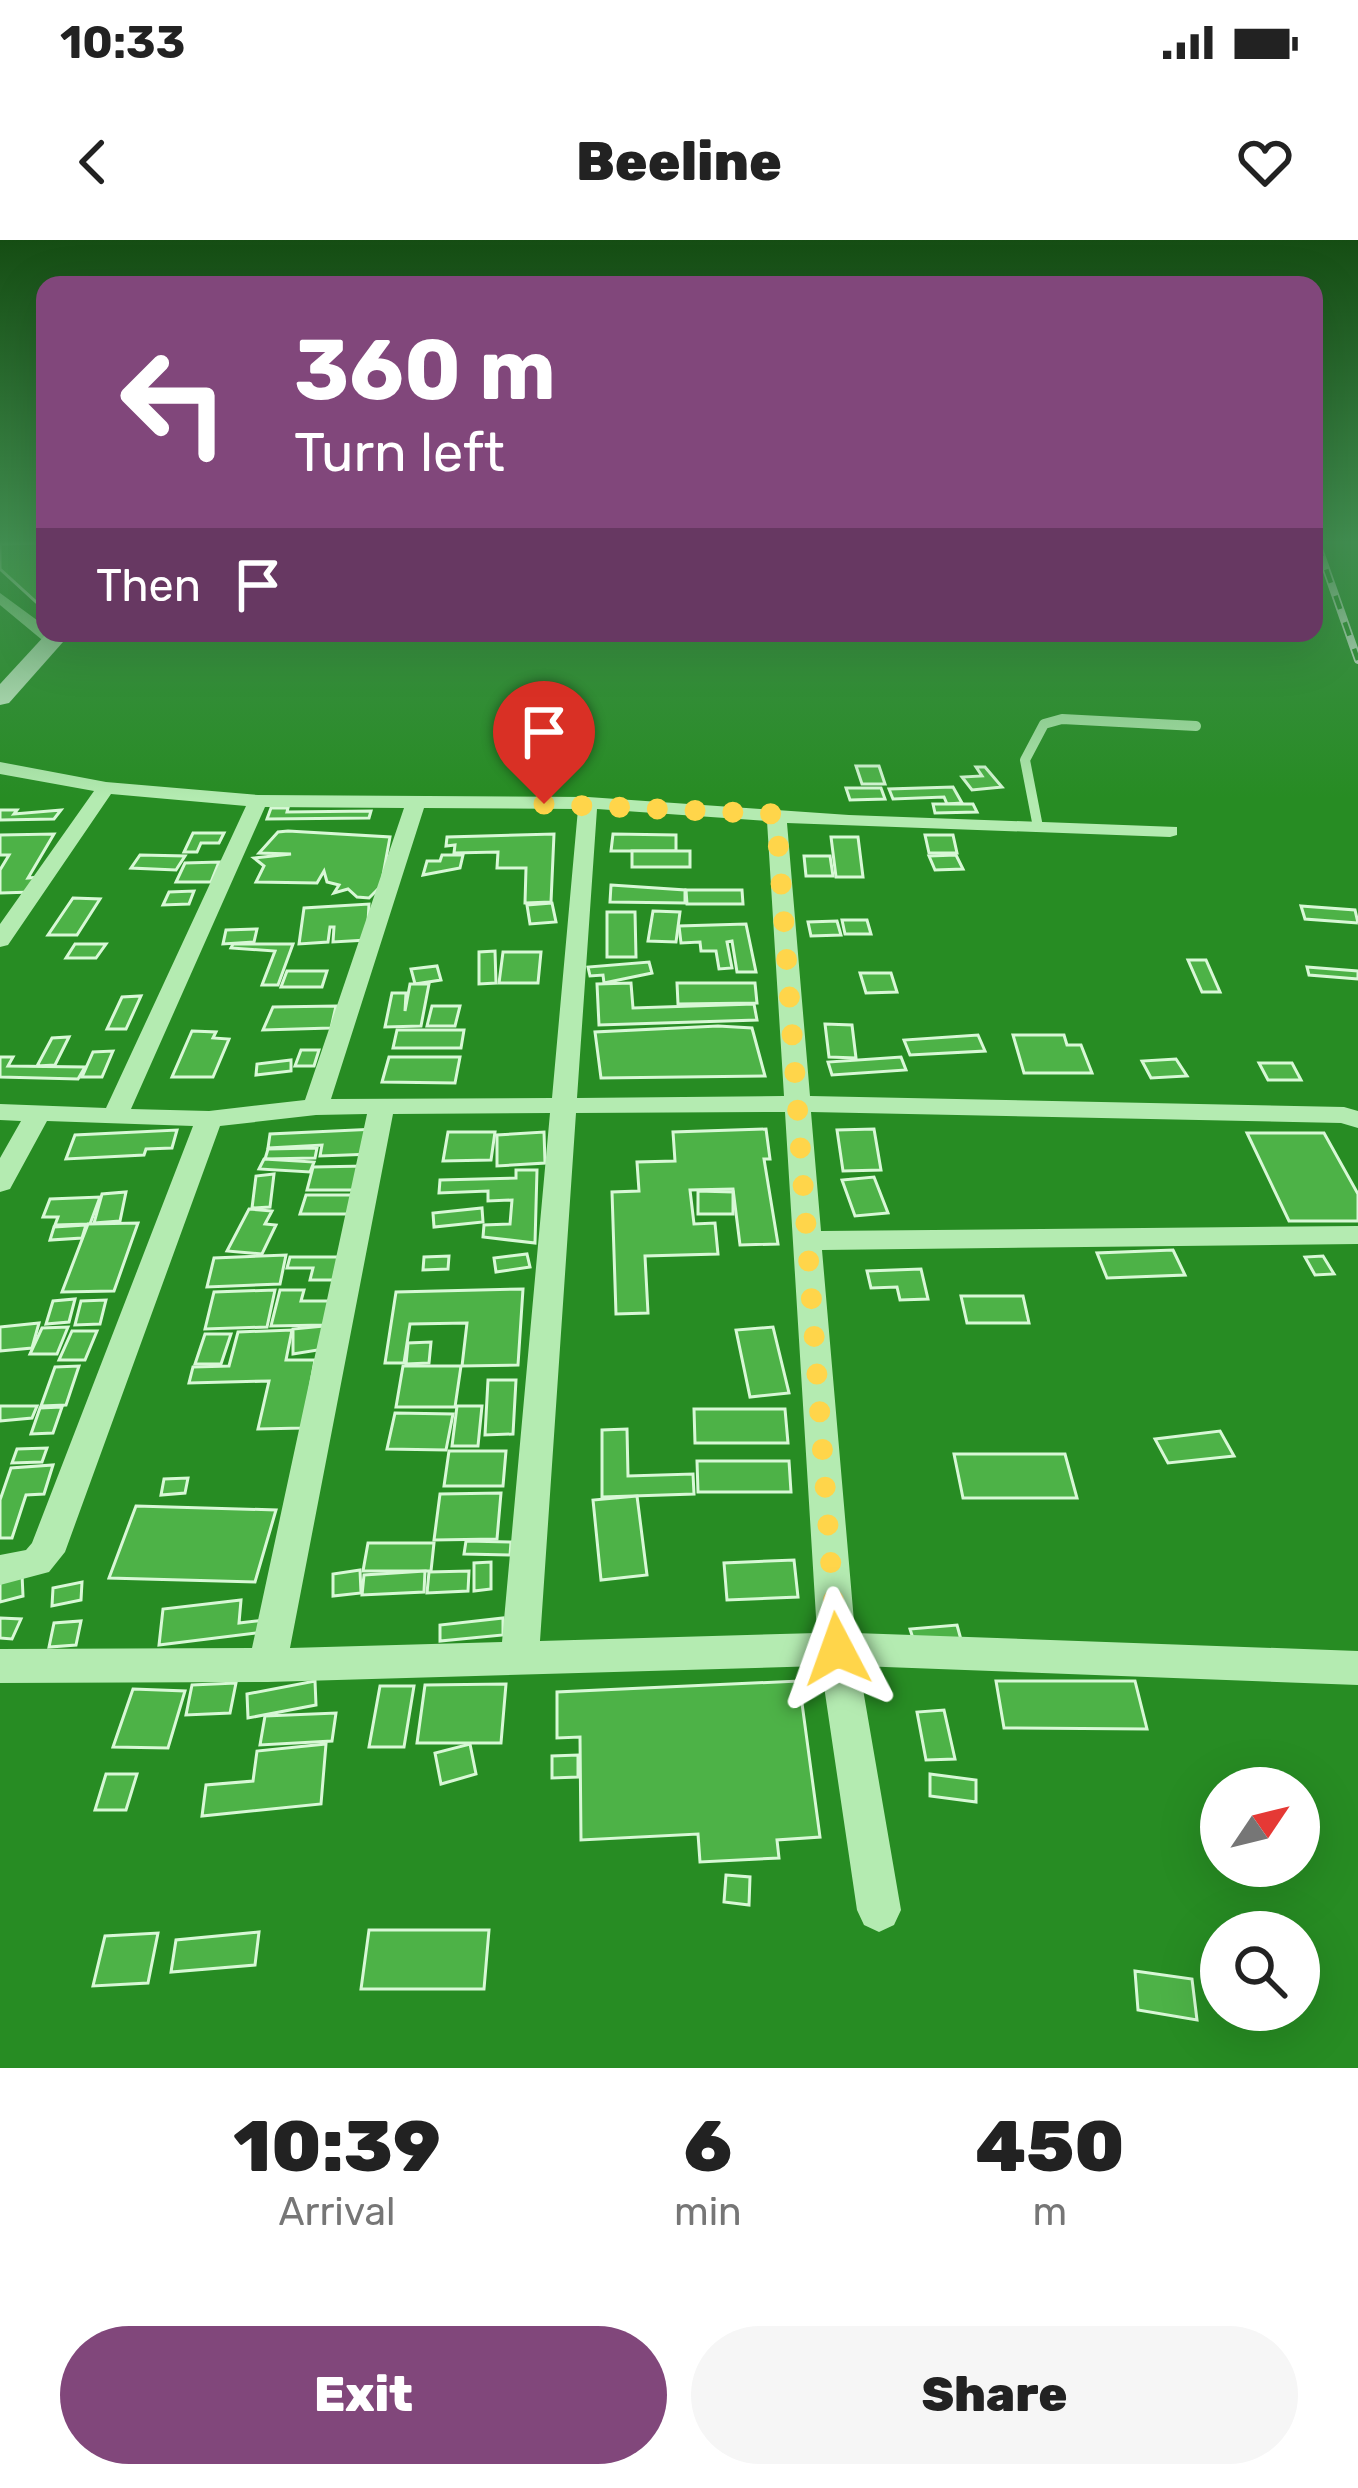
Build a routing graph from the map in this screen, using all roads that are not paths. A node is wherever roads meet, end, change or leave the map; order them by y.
1 (51, 642) edge
2 (0, 698) edge
3 (1196, 726) dead end
4 (0, 768) edge
5 (106, 788) junction
6 (258, 801) junction
7 (588, 803) junction
8 (415, 805) junction
9 (776, 814) junction
10 (1038, 827) junction
11 (1170, 831) dead end
12 (0, 940) edge
13 (567, 1103) junction
14 (800, 1104) junction
15 (382, 1106) junction
16 (316, 1107) junction
17 (0, 1112) edge
18 (39, 1112) junction
19 (115, 1116) junction
20 (209, 1119) junction
21 (1358, 1120) edge
22 (0, 1183) edge
23 (1358, 1234) edge
24 (809, 1241) junction
25 (0, 1570) edge
26 (837, 1649) junction
27 (520, 1658) junction
28 (268, 1665) junction
29 (0, 1666) edge
30 (1358, 1668) edge
31 (879, 1910) dead end

1 - 2 main road
3 - 10 lane
4 - 5 street
5 - 6 street
5 - 12 street
6 - 8 street
6 - 19 street
7 - 8 street
7 - 9 street
7 - 13 street
8 - 16 street
9 - 10 street
9 - 14 street
10 - 11 street
13 - 14 street
13 - 15 street
13 - 27 street
14 - 21 street
14 - 24 street
15 - 16 street
15 - 28 street
16 - 20 street
17 - 18 street
18 - 19 street
18 - 22 street
19 - 20 street
20 - 25 street
23 - 24 street
24 - 26 street
26 - 27 street
26 - 30 street
26 - 31 street
27 - 28 street
28 - 29 street

